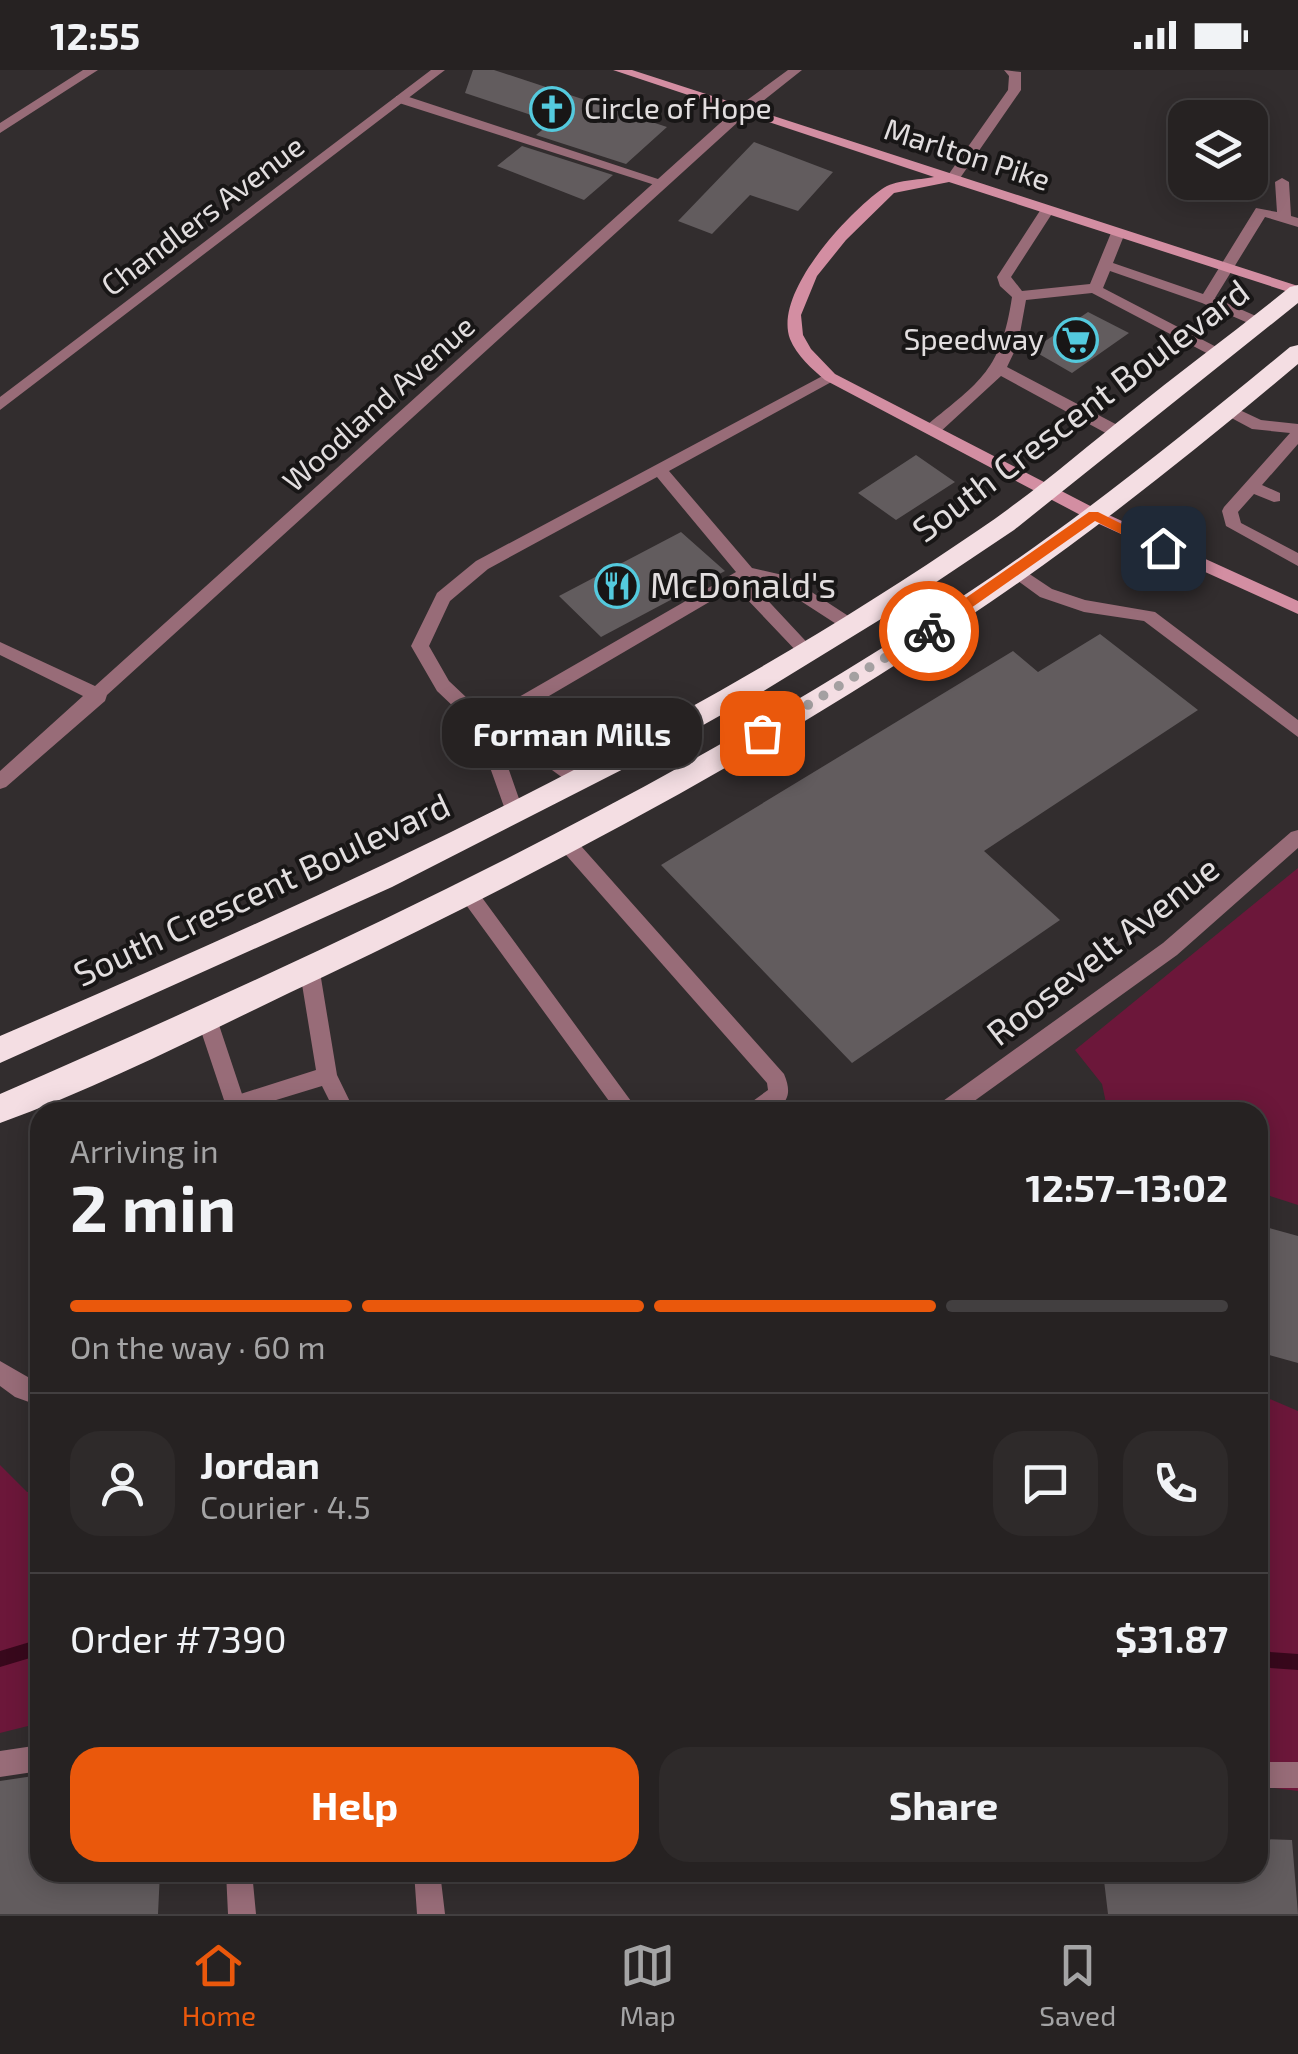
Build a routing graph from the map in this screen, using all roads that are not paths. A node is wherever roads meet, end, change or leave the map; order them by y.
1 (92, 70) edge
2 (439, 70) edge
3 (620, 70) edge
4 (796, 70) edge
5 (1010, 70) edge
6 (401, 99) junction
7 (744, 109) junction
8 (0, 129) edge
9 (872, 154) junction
10 (953, 178) junction
11 (1282, 182) dead end
12 (663, 183) junction
13 (889, 190) junction
14 (1298, 205) edge
15 (1048, 209) junction
16 (1293, 218) edge
17 (1118, 232) junction
18 (1105, 265) junction
19 (1226, 268) junction
20 (1096, 288) junction
21 (1298, 291) edge
22 (1019, 296) junction
23 (1207, 300) junction
24 (1260, 323) junction
25 (1298, 352) edge
26 (1220, 355) junction
27 (1002, 370) junction
28 (830, 378) junction
29 (0, 406) edge
30 (1229, 410) junction
31 (933, 429) junction
32 (1119, 432) junction
33 (1298, 432) edge
34 (1292, 451) edge
35 (659, 469) junction
36 (1252, 486) junction
37 (1050, 491) junction
38 (1274, 497) dead end
39 (1094, 516) junction
40 (1298, 560) edge
41 (1016, 572) junction
42 (747, 573) junction
43 (1298, 608) edge
44 (850, 625) junction
45 (0, 648) edge
46 (806, 651) junction
47 (99, 696) junction
48 (484, 725) junction
49 (1298, 730) edge
50 (577, 779) junction
51 (0, 782) edge
52 (514, 813) junction
53 (1298, 837) edge
54 (566, 842) junction
55 (468, 893) junction
56 (310, 972) junction
57 (208, 1019) junction
58 (0, 1050) edge
59 (327, 1075) junction
60 (234, 1102) edge
61 (253, 1102) edge
62 (340, 1102) edge
63 (622, 1102) edge
64 (767, 1102) edge
65 (958, 1102) edge
66 (0, 1110) edge
67 (0, 1372) edge
68 (30, 1392) edge
69 (30, 1760) edge
70 (0, 1764) edge
71 (1298, 1774) edge
72 (1268, 1775) edge
73 (240, 1882) edge
74 (428, 1882) edge
75 (242, 1914) edge
76 (431, 1914) edge

1 - 8 street
2 - 6 street, Chandlers Avenue
3 - 7 main road, Marlton Pike
4 - 7 street, Woodland Avenue
5 - 10 street
6 - 12 street
6 - 29 street, Chandlers Avenue
7 - 9 main road, Marlton Pike
7 - 12 street, Woodland Avenue
9 - 10 main road, Marlton Pike
9 - 13 main road
10 - 13 main road
10 - 15 main road, Marlton Pike
11 - 16 street
12 - 47 street, Woodland Avenue
13 - 28 main road
14 - 16 street
15 - 17 main road, Marlton Pike
15 - 22 street
16 - 19 street
17 - 18 street
17 - 19 main road, Marlton Pike
18 - 20 street
18 - 23 street
19 - 21 main road, Marlton Pike
19 - 23 street
20 - 22 street
20 - 26 street
21 - 24 highway, South Crescent Boulevard
22 - 27 street
23 - 24 street
24 - 26 highway, South Crescent Boulevard
25 - 30 highway
26 - 32 highway, South Crescent Boulevard
27 - 31 street
27 - 32 street
28 - 31 main road
28 - 35 street
30 - 33 street
30 - 39 highway
31 - 37 main road
32 - 37 highway, South Crescent Boulevard
33 - 34 street
34 - 36 street
35 - 42 street
35 - 48 street
36 - 38 street
36 - 40 street
37 - 39 main road
37 - 44 highway, South Crescent Boulevard
39 - 41 highway
39 - 43 main road
41 - 49 street
41 - 54 highway
42 - 44 street
42 - 46 street
42 - 48 street
44 - 46 highway, South Crescent Boulevard
45 - 47 street
46 - 50 highway, South Crescent Boulevard
47 - 51 street, Woodland Avenue
48 - 50 street
48 - 52 street
50 - 52 highway, South Crescent Boulevard
52 - 58 highway, South Crescent Boulevard
53 - 65 street, Roosevelt Avenue
54 - 55 highway
54 - 64 street
55 - 56 highway
55 - 63 street
56 - 57 highway
56 - 59 street
57 - 60 street
57 - 66 highway
59 - 61 street
59 - 62 street
67 - 68 street
69 - 70 street
71 - 72 street
73 - 75 street
74 - 76 street

